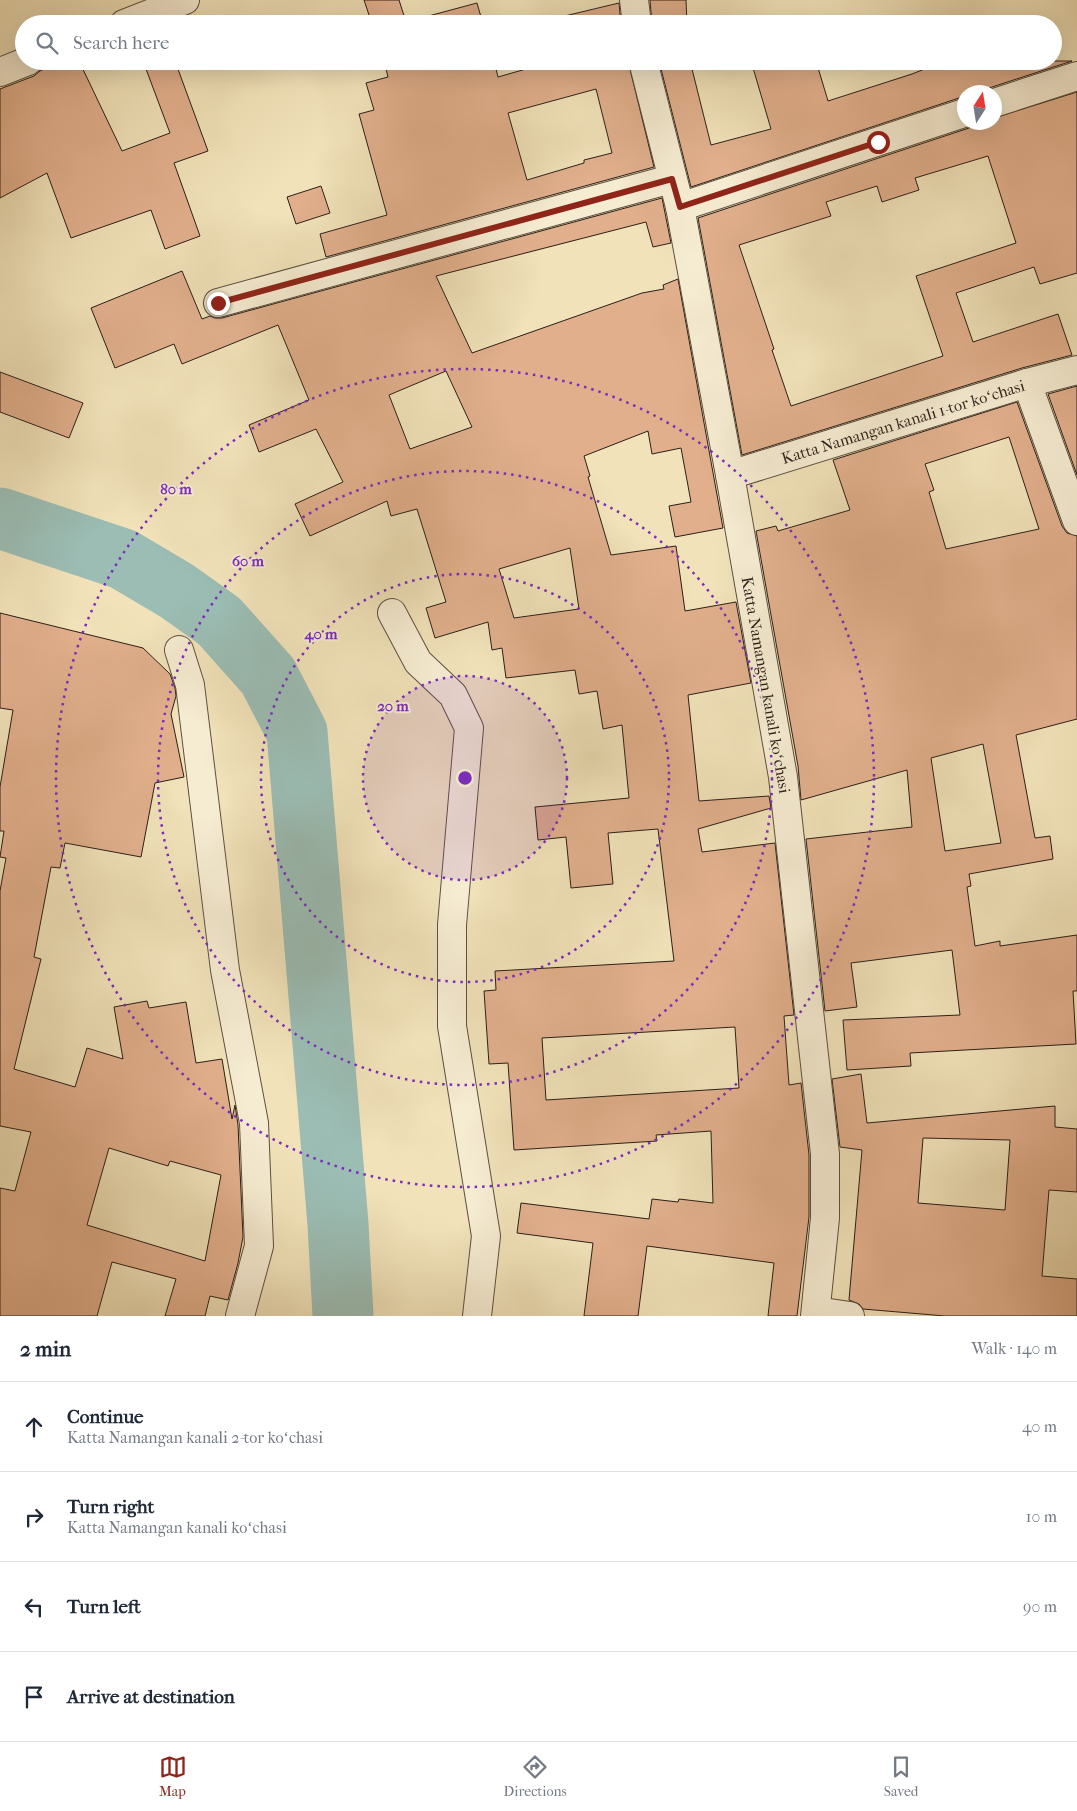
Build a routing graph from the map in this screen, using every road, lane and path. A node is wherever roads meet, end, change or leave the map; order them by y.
1 (185, 0) edge
2 (634, 0) edge
3 (147, 15) edge
4 (636, 15) edge
5 (15, 66) edge
6 (645, 70) edge
7 (0, 72) edge
8 (1077, 76) edge
9 (1002, 100) edge
10 (957, 115) edge
11 (672, 179) junction
12 (680, 207) junction
13 (218, 303) dead end
14 (1077, 370) edge
15 (1027, 383) junction
16 (730, 475) junction
17 (1077, 521) edge
18 (392, 613) dead end
19 (179, 650) dead end
20 (815, 1314) edge
21 (240, 1316) edge
22 (476, 1316) edge
23 (850, 1316) edge

1 - 3 street
2 - 4 street
5 - 7 street
6 - 11 street, Katta Namangan kanali koʻchasi
8 - 9 street
10 - 12 street
11 - 12 street, Katta Namangan kanali koʻchasi
11 - 13 street
12 - 16 street, Katta Namangan kanali koʻchasi
14 - 15 street, Katta Namangan kanali 1-tor koʻchasi
15 - 16 street, Katta Namangan kanali 1-tor koʻchasi
15 - 17 street
16 - 20 street, Katta Namangan kanali koʻchasi
18 - 22 street
19 - 21 street
20 - 23 street

